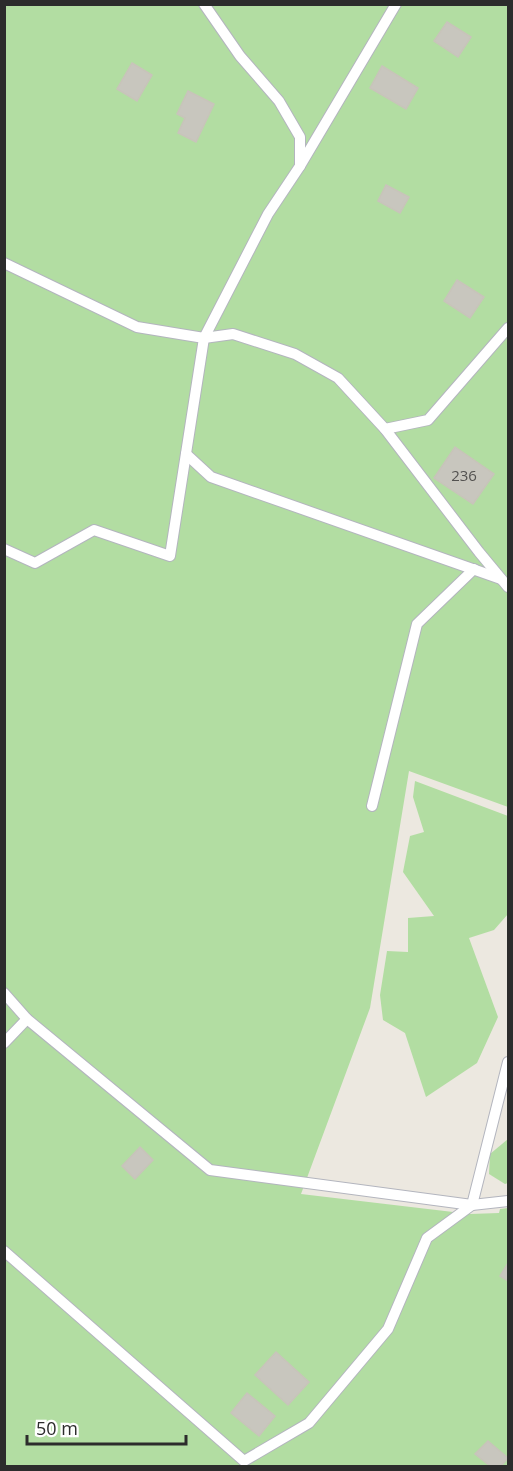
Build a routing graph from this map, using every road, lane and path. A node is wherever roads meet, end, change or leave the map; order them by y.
1 (204, 4) edge
2 (396, 4) edge
3 (300, 166) junction
4 (4, 263) edge
5 (508, 328) edge
6 (204, 338) junction
7 (385, 429) junction
8 (186, 454) junction
9 (4, 549) edge
10 (474, 569) junction
11 (505, 583) edge
12 (372, 806) dead end
13 (4, 993) edge
14 (27, 1018) junction
15 (4, 1043) edge
16 (508, 1062) edge
17 (508, 1201) edge
18 (472, 1205) junction
19 (4, 1251) edge

1 - 3 lane
2 - 3 lane
3 - 6 lane
4 - 6 lane
5 - 7 lane
6 - 7 lane
6 - 8 lane
7 - 11 lane
8 - 9 lane
8 - 10 lane
10 - 11 lane
10 - 12 lane
13 - 14 lane
14 - 15 lane
14 - 18 lane
16 - 18 lane
17 - 18 lane
18 - 19 lane

